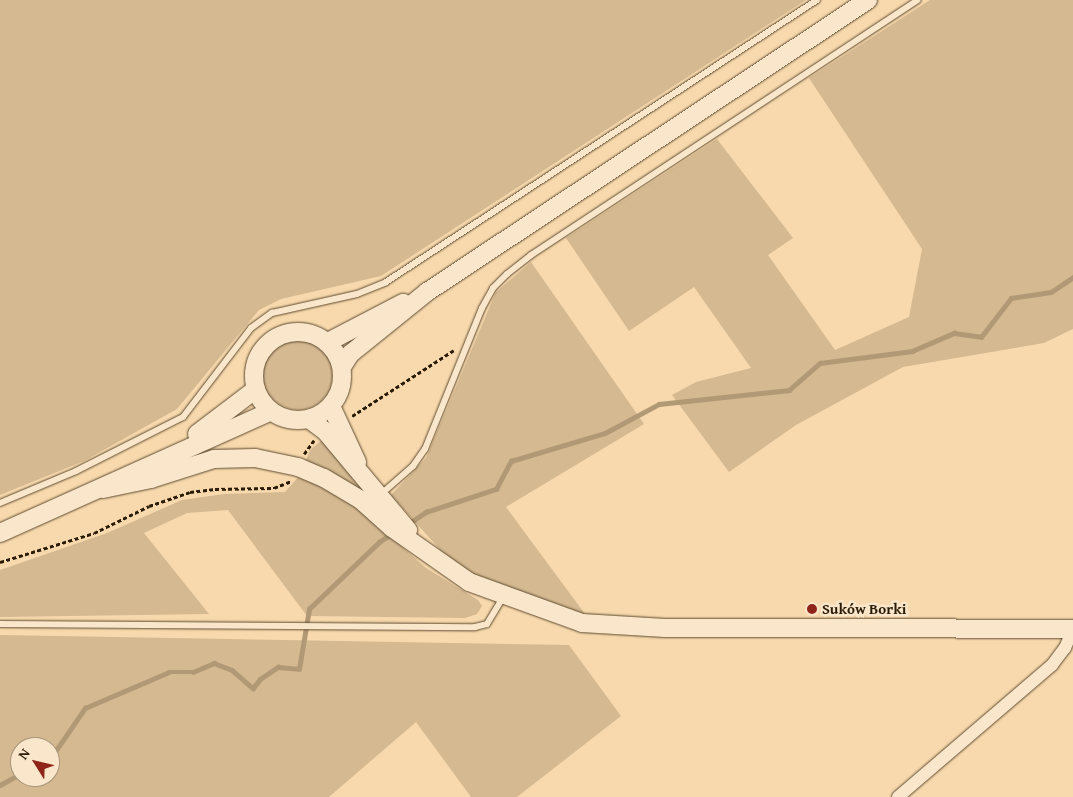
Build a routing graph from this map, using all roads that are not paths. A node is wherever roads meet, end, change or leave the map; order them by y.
1 (817, 0) edge
2 (868, 0) edge
3 (918, 0) edge
4 (427, 292) junction
5 (328, 342) junction
6 (342, 366) junction
7 (256, 389) junction
8 (330, 406) junction
9 (271, 411) junction
10 (309, 419) junction
11 (165, 458) junction
12 (364, 476) junction
13 (103, 489) junction
14 (379, 496) junction
15 (0, 504) edge
16 (400, 528) junction
17 (0, 533) edge
18 (503, 596) junction
19 (0, 624) edge
20 (1073, 629) edge
21 (898, 797) edge

1 - 15 lane
2 - 4 main road
3 - 14 lane
4 - 5 main road
4 - 6 main road
5 - 6 main road
5 - 7 main road
6 - 8 main road
7 - 9 main road
7 - 11 main road
8 - 10 main road
8 - 12 main road
9 - 10 main road
9 - 11 main road
10 - 12 main road
11 - 13 main road
12 - 14 main road
13 - 16 main road
13 - 17 main road
14 - 16 main road
16 - 18 main road
18 - 19 lane
18 - 20 main road
20 - 21 street

